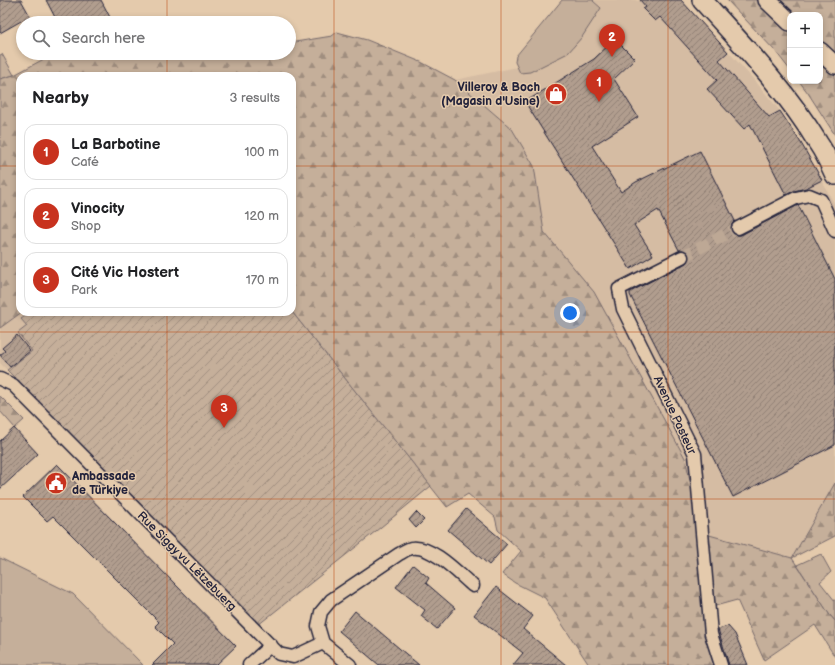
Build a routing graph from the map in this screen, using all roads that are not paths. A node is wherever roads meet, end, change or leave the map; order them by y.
1 (702, 0) edge
2 (767, 0) edge
3 (787, 19) edge
4 (823, 54) edge
5 (835, 65) edge
6 (835, 175) edge
7 (738, 228) tunnel mouth
8 (835, 231) edge
9 (682, 257) tunnel mouth
10 (0, 379) edge
11 (474, 586) dead end
12 (323, 643) junction
13 (270, 645) junction
14 (249, 665) edge
15 (350, 665) edge
16 (721, 665) edge

1 - 6 main road
2 - 3 main road
4 - 5 main road
7 - 8 street
9 - 16 street, Avenue Pasteur
10 - 13 street, Rue Siggy vu Lëtzebuerg
11 - 12 street
12 - 13 street, Rue Siggy vu Lëtzebuerg
12 - 15 street
13 - 14 street

